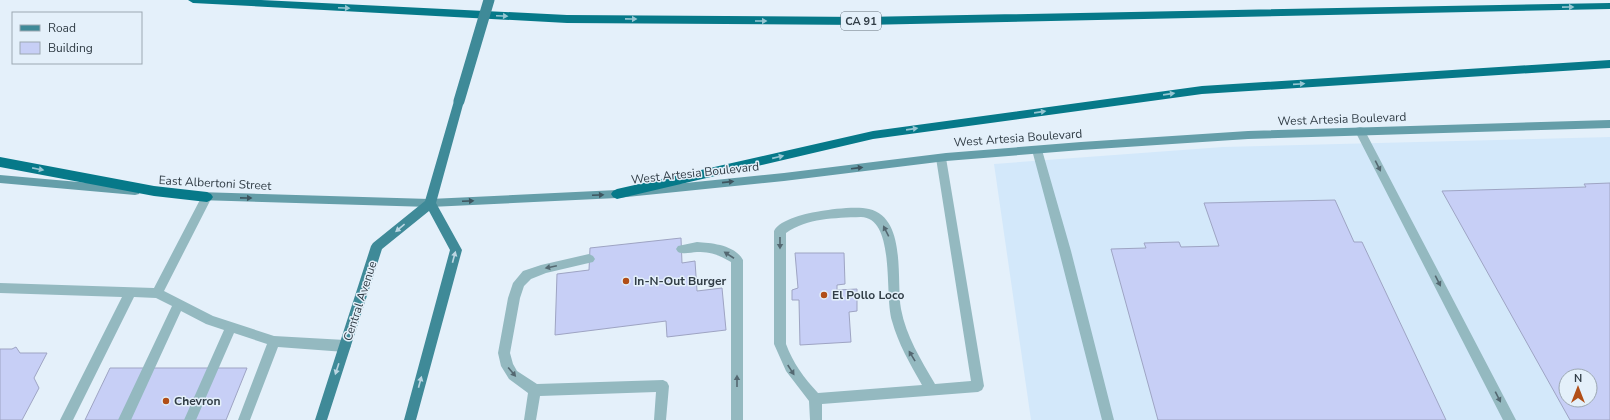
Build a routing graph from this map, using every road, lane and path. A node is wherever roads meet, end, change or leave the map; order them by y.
1 (193, 0) edge
2 (489, 0) edge
3 (1550, 0) edge
4 (1610, 6) edge
5 (1529, 8) junction
6 (1610, 64) edge
7 (1610, 124) edge
8 (1360, 131) junction
9 (1037, 150) junction
10 (941, 158) junction
11 (0, 162) edge
12 (0, 179) edge
13 (617, 194) junction
14 (207, 197) junction
15 (430, 203) junction
16 (682, 249) dead end
17 (590, 259) dead end
18 (0, 288) edge
19 (130, 294) junction
20 (157, 294) junction
21 (179, 304) junction
22 (231, 327) junction
23 (274, 341) junction
24 (345, 346) junction
25 (535, 390) junction
26 (932, 390) junction
27 (815, 399) junction
28 (66, 420) edge
29 (124, 420) edge
30 (190, 420) edge
31 (244, 420) edge
32 (321, 420) edge
33 (410, 420) edge
34 (530, 420) edge
35 (660, 420) edge
36 (737, 420) edge
37 (816, 420) edge
38 (1108, 420) edge
39 (1510, 420) edge

1 -> 5 highway, CA 91
2 - 15 main road, bridge
3 - 5 highway
5 -> 4 highway, CA 91
13 -> 6 highway
7 - 8 main road, West Artesia Boulevard
8 - 9 main road, West Artesia Boulevard
8 -> 39 lane
9 - 10 main road, West Artesia Boulevard
9 - 38 lane
13 -> 10 main road, West Artesia Boulevard
10 - 26 lane
11 -> 14 highway
12 - 14 main road, East Albertoni Street
15 -> 13 main road, West Artesia Boulevard
14 -> 15 main road, East Albertoni Street
14 - 20 lane
15 -> 24 main road, Central Avenue
33 -> 15 main road
36 -> 16 lane
17 -> 25 lane
18 - 19 lane
19 - 20 lane
19 - 28 lane
20 - 21 lane
21 - 22 lane
21 - 29 lane
22 - 23 lane
22 - 30 lane
23 - 24 lane
23 - 31 lane
24 -> 32 main road, Central Avenue
25 - 34 lane
25 - 35 lane
26 - 27 lane
26 -> 27 lane
27 - 37 lane

